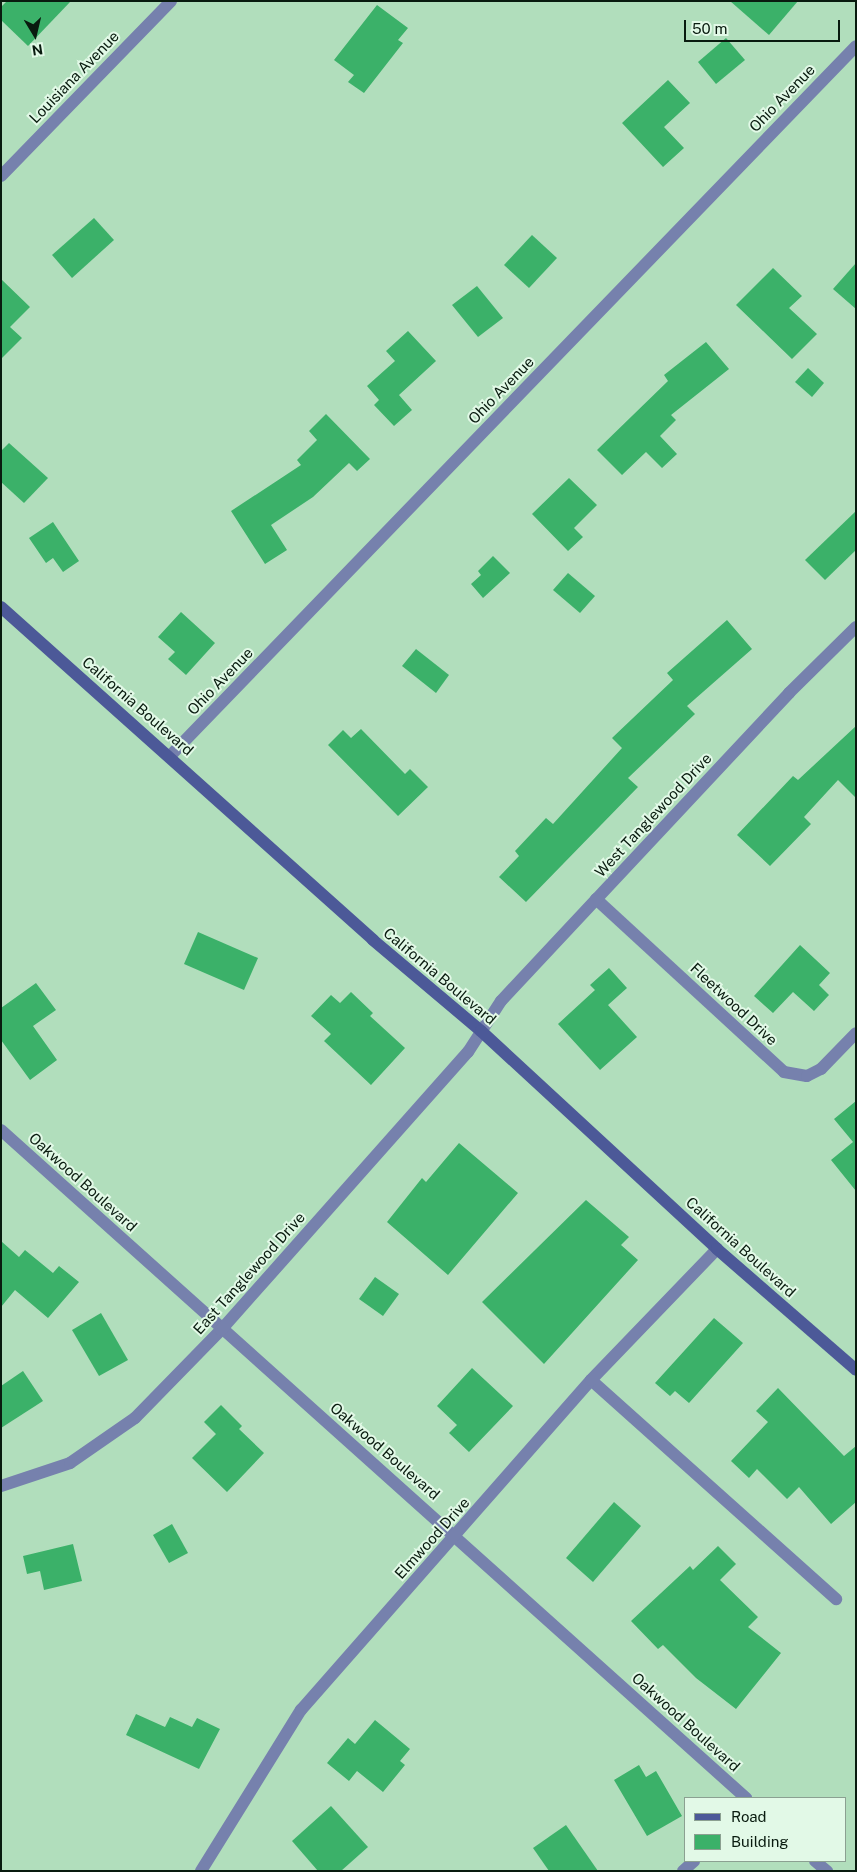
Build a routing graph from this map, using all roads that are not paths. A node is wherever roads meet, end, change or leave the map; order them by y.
1 (171, 1) edge
2 (856, 46) edge
3 (1, 176) edge
4 (1, 607) edge
5 (856, 627) edge
6 (170, 756) junction
7 (596, 899) junction
8 (481, 1032) junction
9 (856, 1033) edge
10 (1, 1130) edge
11 (717, 1248) junction
12 (221, 1330) junction
13 (856, 1370) edge
14 (591, 1380) junction
15 (1, 1486) edge
16 (457, 1536) junction
17 (836, 1599) dead end
18 (745, 1797) edge
19 (693, 1862) edge
20 (817, 1862) edge
21 (201, 1871) edge
22 (683, 1871) edge
23 (827, 1871) edge

1 - 3 street, Louisiana Avenue
2 - 6 street, Ohio Avenue
4 - 6 street, California Boulevard
5 - 7 street, West Tanglewood Drive
6 - 8 street, California Boulevard
7 - 8 street, West Tanglewood Drive
7 - 9 street, Fleetwood Drive
8 - 11 street, California Boulevard
8 - 12 street, East Tanglewood Drive
10 - 12 street, Oakwood Boulevard
11 - 13 street, California Boulevard
11 - 14 street, Elmwood Drive
12 - 15 street, East Tanglewood Drive
12 - 16 street, Oakwood Boulevard
14 - 16 street, Elmwood Drive
14 - 17 street
16 - 18 street, Oakwood Boulevard
16 - 21 street, Elmwood Drive
19 - 22 street
20 - 23 street

